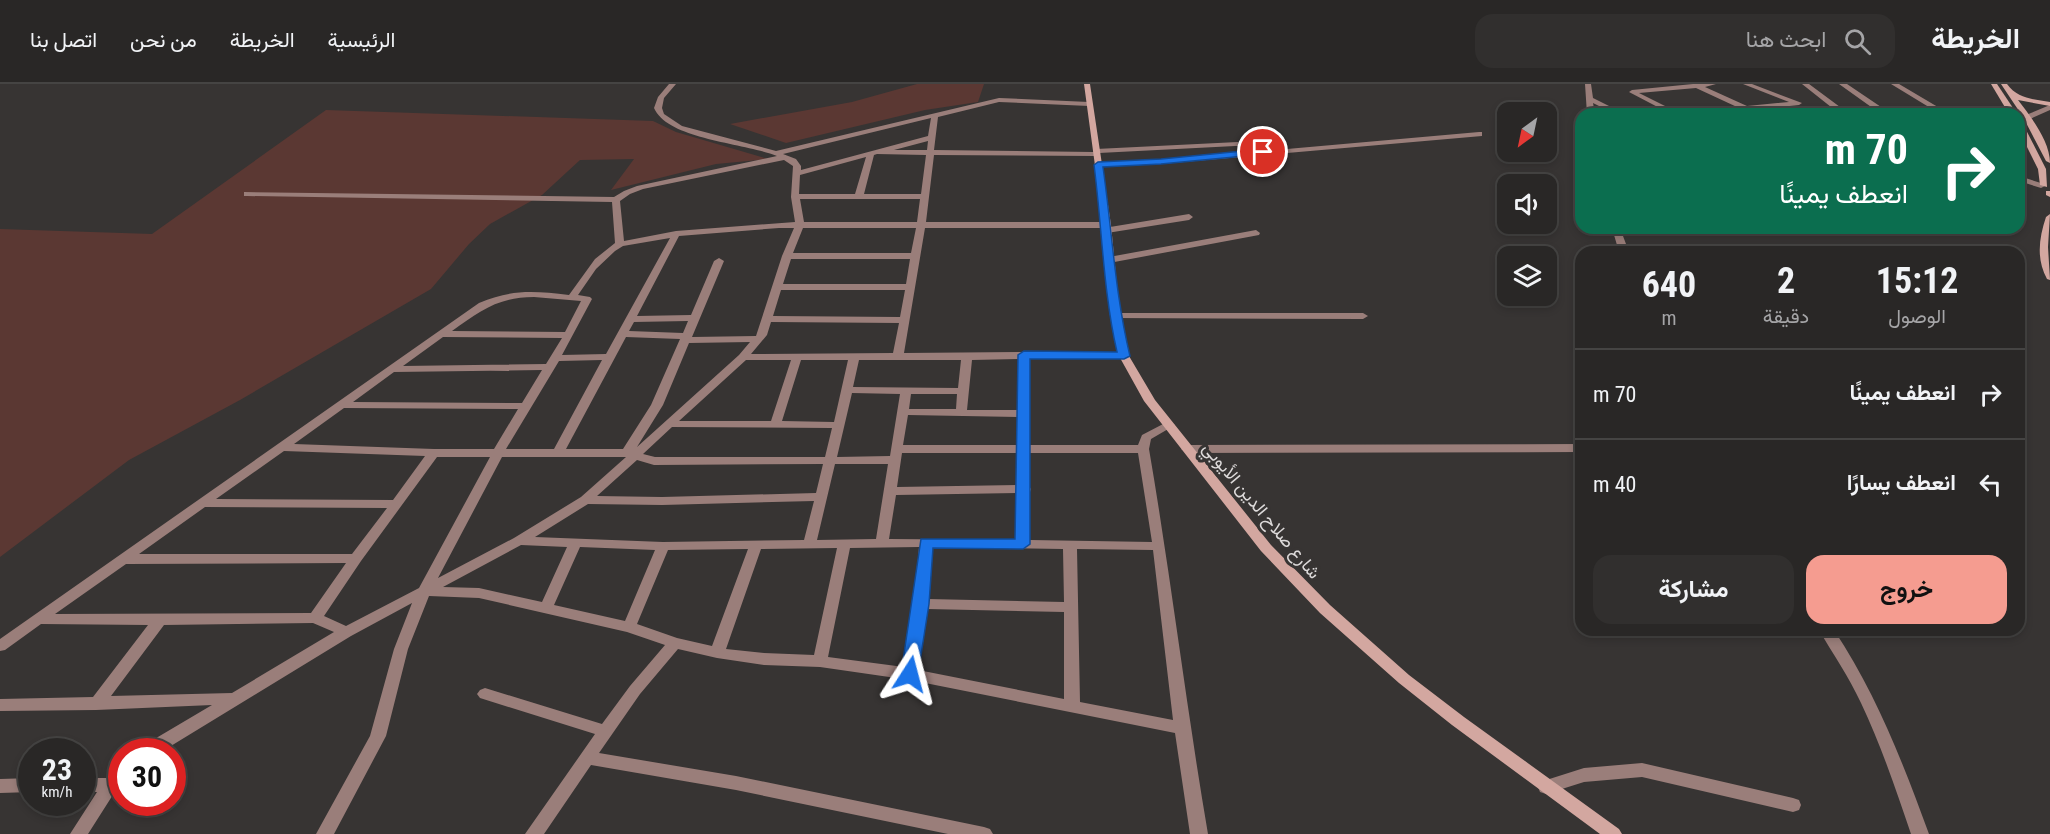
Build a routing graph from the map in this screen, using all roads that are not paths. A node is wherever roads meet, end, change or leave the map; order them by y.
1 (673, 84) edge
2 (1087, 84) edge
3 (1588, 84) edge
4 (1713, 84) edge
5 (1746, 84) edge
6 (1805, 84) edge
7 (1842, 84) edge
8 (1894, 84) edge
9 (1994, 84) edge
10 (2004, 84) edge
11 (1697, 86) junction
12 (2011, 94) junction
13 (1590, 99) junction
14 (1799, 103) junction
15 (1089, 104) junction
16 (2050, 105) edge
17 (1591, 108) edge
18 (1609, 108) edge
19 (1665, 108) edge
20 (1747, 108) joint
21 (1815, 108) edge
22 (1831, 108) edge
23 (1878, 108) edge
24 (1933, 108) edge
25 (2009, 108) edge
26 (2018, 108) edge
27 (935, 114) junction
28 (2025, 116) edge
29 (2025, 120) edge
30 (1479, 134) dead end
31 (2025, 136) edge
32 (933, 137) junction
33 (1235, 144) dead end
34 (931, 152) junction
35 (776, 153) junction
36 (875, 153) junction
37 (786, 157) junction
38 (1097, 157) junction
39 (2050, 161) edge
40 (798, 173) junction
41 (2025, 180) edge
42 (2047, 189) edge
43 (247, 194) dead end
44 (795, 196) junction
45 (859, 196) junction
46 (925, 196) junction
47 (616, 200) junction
48 (1189, 217) dead end
49 (2050, 217) edge
50 (800, 224) junction
51 (921, 224) junction
52 (1107, 227) junction
53 (1256, 233) dead end
54 (676, 234) junction
55 (620, 244) junction
56 (786, 256) junction
57 (916, 256) junction
58 (1109, 260) junction
59 (719, 261) dead end
60 (2050, 277) edge
61 (778, 287) junction
62 (910, 287) junction
63 (572, 298) junction
64 (1115, 316) junction
65 (1363, 316) dead end
66 (695, 318) junction
67 (630, 319) junction
68 (768, 319) junction
69 (904, 320) junction
70 (441, 334) junction
71 (621, 334) junction
72 (569, 335) junction
73 (687, 338) junction
74 (757, 339) junction
75 (1024, 355) junction
76 (967, 356) junction
77 (1124, 356) junction
78 (608, 357) junction
79 (743, 357) junction
80 (798, 357) junction
81 (854, 357) junction
82 (898, 357) junction
83 (552, 362) junction
84 (392, 369) junction
85 (847, 390) junction
86 (906, 391) junction
87 (963, 391) junction
88 (340, 405) junction
89 (526, 406) junction
90 (902, 412) junction
91 (961, 413) junction
92 (1024, 414) junction
93 (669, 423) junction
94 (775, 424) junction
95 (839, 425) junction
96 (1169, 425) junction
97 (283, 447) junction
98 (1575, 448) edge
99 (1025, 449) junction
100 (1143, 449) junction
101 (1187, 449) junction
102 (434, 453) junction
103 (558, 453) junction
104 (497, 454) junction
105 (632, 454) junction
106 (896, 454) junction
107 (830, 461) junction
108 (1025, 489) junction
109 (890, 491) junction
110 (820, 497) junction
111 (585, 501) junction
112 (203, 503) junction
113 (395, 504) junction
114 (519, 541) junction
115 (882, 543) junction
116 (926, 543) junction
117 (575, 544) junction
118 (844, 544) junction
119 (1023, 544) junction
120 (756, 545) junction
121 (809, 545) junction
122 (1070, 545) junction
123 (663, 546) junction
124 (1159, 546) junction
125 (356, 558) junction
126 (124, 560) junction
127 (424, 591) junction
128 (921, 604) junction
129 (1071, 607) junction
130 (546, 608) junction
131 (315, 618) junction
132 (37, 619) junction
133 (160, 620) junction
134 (629, 627) junction
135 (346, 632) junction
136 (1830, 636) edge
137 (675, 643) junction
138 (0, 646) edge
139 (717, 653) junction
140 (820, 662) junction
141 (910, 674) junction
142 (484, 694) dead end
143 (232, 699) junction
144 (96, 704) junction
145 (0, 705) edge
146 (1072, 705) junction
147 (1182, 728) junction
148 (605, 731) junction
149 (169, 738) edge
150 (588, 758) junction
151 (0, 786) edge
152 (18, 786) edge
153 (1546, 787) junction
154 (108, 791) edge
155 (1793, 805) dead end
156 (80, 834) edge
157 (325, 834) edge
158 (534, 834) edge
159 (984, 834) edge
160 (1199, 834) edge
161 (1613, 834) edge
162 (1920, 834) edge

1 - 35 street
2 - 15 main road, شارع صلاح الدين الأيوبي
3 - 13 street
4 - 11 street
5 - 14 street
6 - 22 street
7 - 23 street
8 - 24 street
9 - 25 main road
10 - 12 main road
11 - 19 street
11 - 20 street
12 - 16 main road
12 - 26 main road
13 - 17 street
13 - 18 street
14 - 20 street
14 - 21 street
15 - 27 street
15 - 38 main road, شارع صلاح الدين الأيوبي
16 - 28 street
27 - 32 street
27 - 35 street
29 - 39 main road
30 - 38 street
31 - 42 main road
32 - 34 street
32 - 36 street
33 - 38 street
34 - 36 street
34 - 38 street
34 - 46 street
35 - 37 street
36 - 40 street
36 - 45 street
37 - 40 street
37 - 47 street
38 - 52 main road, شارع صلاح الدين الأيوبي
40 - 44 street
41 - 42 street
43 - 47 street
44 - 45 street
44 - 50 street
45 - 46 street
46 - 51 street
47 - 55 street
48 - 52 street
49 - 60 main road
50 - 51 street
50 - 54 street
50 - 56 street
51 - 52 street
51 - 57 street
52 - 58 main road, شارع صلاح الدين الأيوبي
53 - 58 street
54 - 55 street
54 - 67 street
55 - 63 street
56 - 57 street
56 - 61 street
57 - 62 street
58 - 64 main road, شارع صلاح الدين الأيوبي
59 - 66 street
61 - 62 street
61 - 68 street
62 - 69 street
63 - 70 street
63 - 72 street
64 - 65 street
64 - 77 main road, شارع صلاح الدين الأيوبي
66 - 67 street
66 - 73 street
67 - 71 street
68 - 69 street
68 - 74 street
69 - 82 street
70 - 72 street
70 - 84 street
71 - 73 street
71 - 78 street
72 - 83 street
73 - 74 street
73 - 105 street
74 - 79 street
75 - 76 street
75 - 77 street
75 - 92 street
76 - 82 street
76 - 87 street
77 - 96 main road, شارع صلاح الدين الأيوبي
78 - 83 street
78 - 103 street
79 - 80 street
79 - 93 street
80 - 81 street
80 - 94 street
81 - 82 street
81 - 85 street
83 - 84 street
83 - 89 street
84 - 88 street
85 - 86 street
85 - 95 street
86 - 87 street
86 - 90 street
87 - 91 street
88 - 89 street
88 - 97 street
89 - 104 street
90 - 91 street
90 - 106 street
91 - 92 street
92 - 99 street
93 - 94 street
93 - 105 street
94 - 95 street
95 - 107 street
96 - 100 street
96 - 101 main road, شارع صلاح الدين الأيوبي
97 - 102 street
97 - 112 street
98 - 101 street
99 - 100 street
99 - 106 street
99 - 108 street
100 - 124 street
101 - 153 main road, شارع صلاح الدين الأيوبي
102 - 104 street
102 - 113 street
103 - 104 street
103 - 105 street
104 - 127 street
105 - 107 street
105 - 111 street
106 - 107 street
106 - 109 street
107 - 110 street
108 - 109 street
108 - 119 street
109 - 115 street
110 - 111 street
110 - 121 street
111 - 114 street
112 - 113 street
112 - 126 street
113 - 125 street
114 - 117 street
114 - 127 street
115 - 116 street
115 - 118 street
116 - 119 street
116 - 128 street
117 - 123 street
117 - 130 street
118 - 121 street
118 - 140 street
119 - 122 street
120 - 121 street
120 - 123 street
120 - 139 street
122 - 124 street
122 - 129 street
123 - 134 street
124 - 147 street
125 - 126 street
125 - 131 street
126 - 132 street
127 - 130 street
127 - 135 street
127 - 157 street
128 - 129 street
128 - 141 street
129 - 146 street
130 - 134 street
131 - 133 street
131 - 135 street
132 - 133 street
132 - 138 street
133 - 144 street
134 - 137 street
135 - 143 street
136 - 162 street
137 - 139 street
137 - 148 street
139 - 140 street
140 - 141 street
141 - 146 street
142 - 148 street
143 - 144 street
143 - 149 street
144 - 145 street
146 - 147 street
147 - 160 street
148 - 150 street
150 - 158 street
150 - 159 street
151 - 152 street
153 - 155 street
153 - 161 main road, شارع صلاح الدين الأيوبي
154 - 156 street

